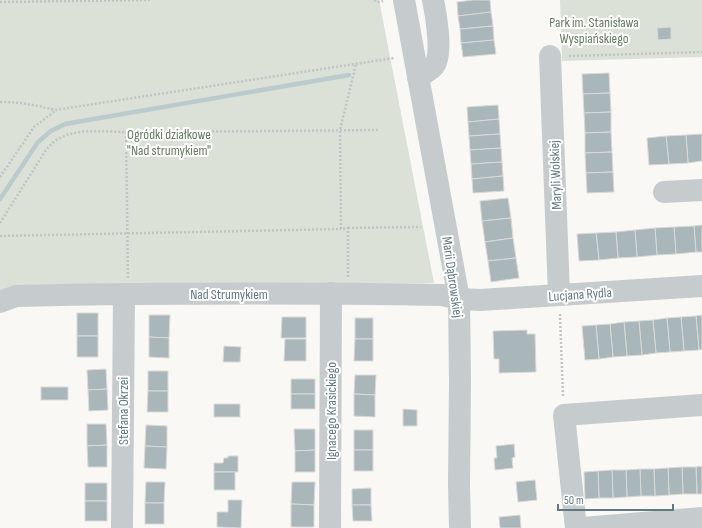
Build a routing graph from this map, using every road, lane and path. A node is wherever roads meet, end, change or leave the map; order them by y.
1 (151, 0) edge
2 (374, 0) edge
3 (433, 0) edge
4 (393, 1) edge
5 (0, 2) edge
6 (702, 52) edge
7 (550, 56) joint
8 (394, 58) dead end
9 (356, 64) junction
10 (418, 77) junction
11 (0, 102) edge
12 (55, 110) junction
13 (340, 130) junction
14 (378, 130) dead end
15 (126, 132) junction
16 (0, 177) edge
17 (702, 190) edge
18 (664, 192) dead end
19 (0, 223) edge
20 (421, 227) dead end
21 (348, 228) junction
22 (341, 229) junction
23 (127, 233) junction
24 (0, 236) edge
25 (702, 286) edge
26 (340, 293) junction
27 (126, 294) junction
28 (559, 295) junction
29 (459, 299) junction
30 (0, 302) edge
31 (702, 404) edge
32 (564, 415) junction
33 (702, 518) edge
34 (122, 528) edge
35 (330, 528) edge
36 (460, 528) edge
37 (576, 528) edge
38 (583, 528) edge

1 - 5 path
2 - 4 path
3 - 10 street
4 - 10 street, Marii Dąbrowskiej
6 - 7 path
7 - 28 street, Maryli Wolskiej
8 - 9 path
9 - 12 path
9 - 13 path
10 - 29 street, Marii Dąbrowskiej
11 - 12 path
12 - 16 path
13 - 14 path
13 - 15 path
13 - 22 path
15 - 19 path
15 - 23 path
17 - 18 street
20 - 21 path
21 - 22 path
21 - 26 path
22 - 23 path
23 - 24 path
23 - 27 path
25 - 28 street, Lucjana Rydla
26 - 27 street, Nad Strumykiem
26 - 29 street, Nad Strumykiem
26 - 35 street, Ignacego Krasickiego
27 - 30 street, Nad Strumykiem
27 - 34 street, Stefana Okrzei
28 - 29 street, Lucjana Rydla
28 - 32 path
29 - 36 street, Marii Dąbrowskiej
31 - 32 street
32 - 37 street
33 - 38 street

